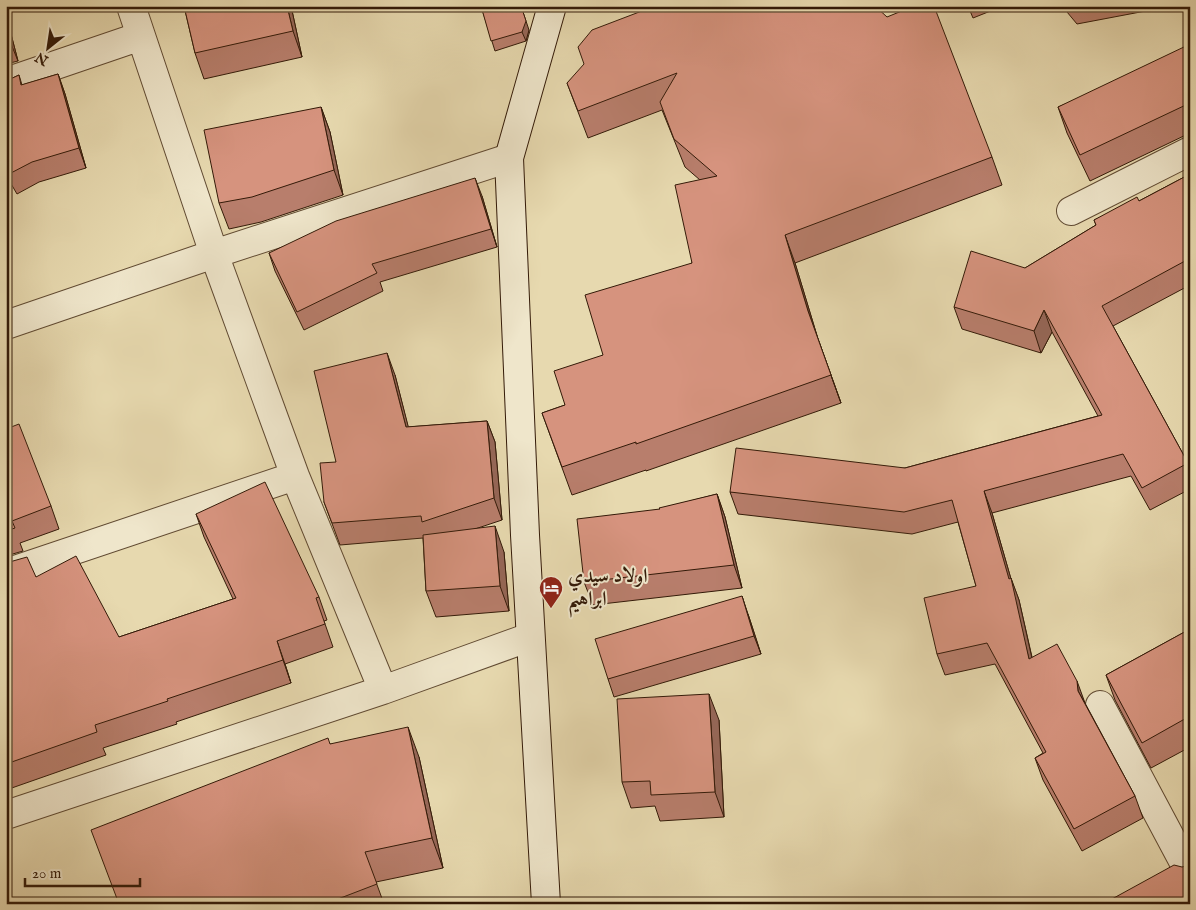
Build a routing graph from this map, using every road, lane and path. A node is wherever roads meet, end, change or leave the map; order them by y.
1 (131, 6) edge
2 (552, 6) edge
3 (141, 36) junction
4 (6, 82) edge
5 (1190, 151) edge
6 (509, 158) junction
7 (1070, 211) dead end
8 (214, 254) junction
9 (6, 325) edge
10 (295, 476) junction
11 (6, 573) edge
12 (530, 638) junction
13 (383, 690) junction
14 (1100, 705) dead end
15 (6, 815) edge
16 (1190, 874) edge
17 (546, 904) edge

1 - 3 street
2 - 6 street
3 - 4 street
3 - 8 street
5 - 7 street
6 - 8 street
6 - 12 street
8 - 9 street
8 - 10 street
10 - 11 street
10 - 13 street
12 - 13 street
12 - 17 street
13 - 15 street
14 - 16 street

